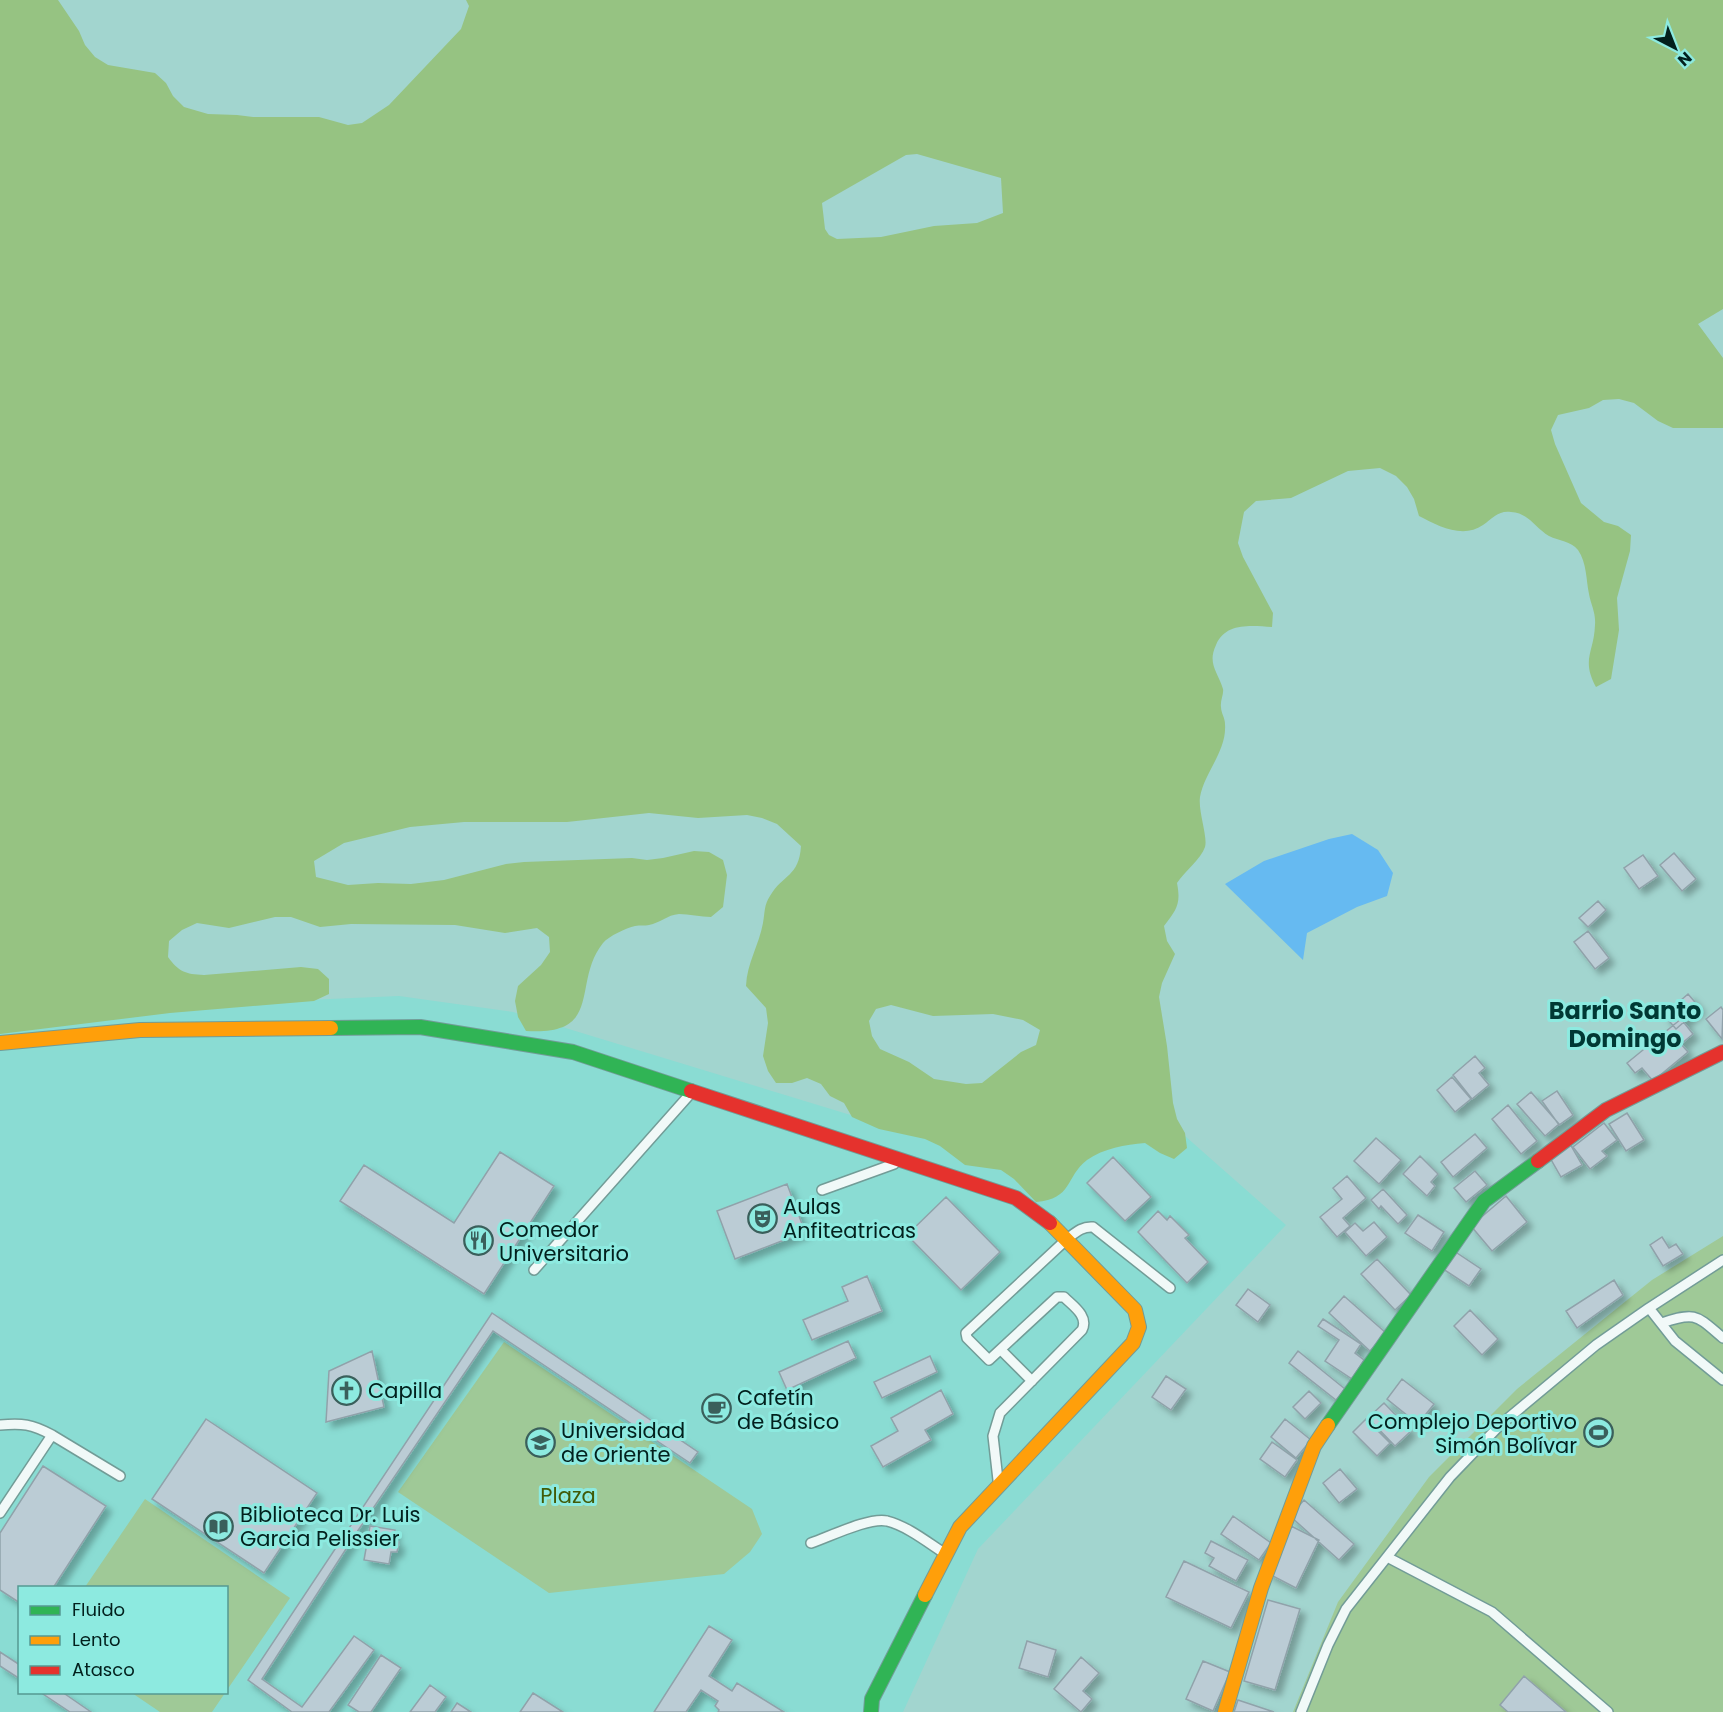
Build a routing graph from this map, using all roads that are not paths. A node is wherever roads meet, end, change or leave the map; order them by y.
1 (0, 1043) edge
2 (1723, 1052) edge
3 (693, 1091) junction
4 (902, 1161) junction
5 (822, 1190) dead end
6 (1067, 1239) junction
7 (1723, 1260) edge
8 (534, 1270) dead end
9 (1170, 1288) dead end
10 (1648, 1308) junction
11 (1662, 1323) junction
12 (1723, 1338) edge
13 (1001, 1350) junction
14 (1723, 1380) edge
15 (1032, 1381) junction
16 (0, 1425) edge
17 (52, 1435) junction
18 (120, 1476) dead end
19 (999, 1485) junction
20 (0, 1513) edge
21 (811, 1543) dead end
22 (946, 1554) junction
23 (1387, 1557) junction
24 (871, 1712) edge
25 (1225, 1712) edge
26 (1301, 1712) edge
27 (1608, 1712) edge

1 - 3 street
2 - 25 street
3 - 4 street
3 - 8 lane
4 - 5 lane
4 - 6 street
6 - 9 lane
6 - 13 lane
6 - 19 street
7 - 10 lane
10 - 11 lane
10 - 23 lane
11 - 12 lane
11 - 14 lane
13 - 15 lane
13 - 15 lane
15 - 19 lane
16 - 17 lane
17 - 18 lane
17 - 20 lane
19 - 22 street
21 - 22 lane
22 - 24 street
23 - 26 lane
23 - 27 lane

